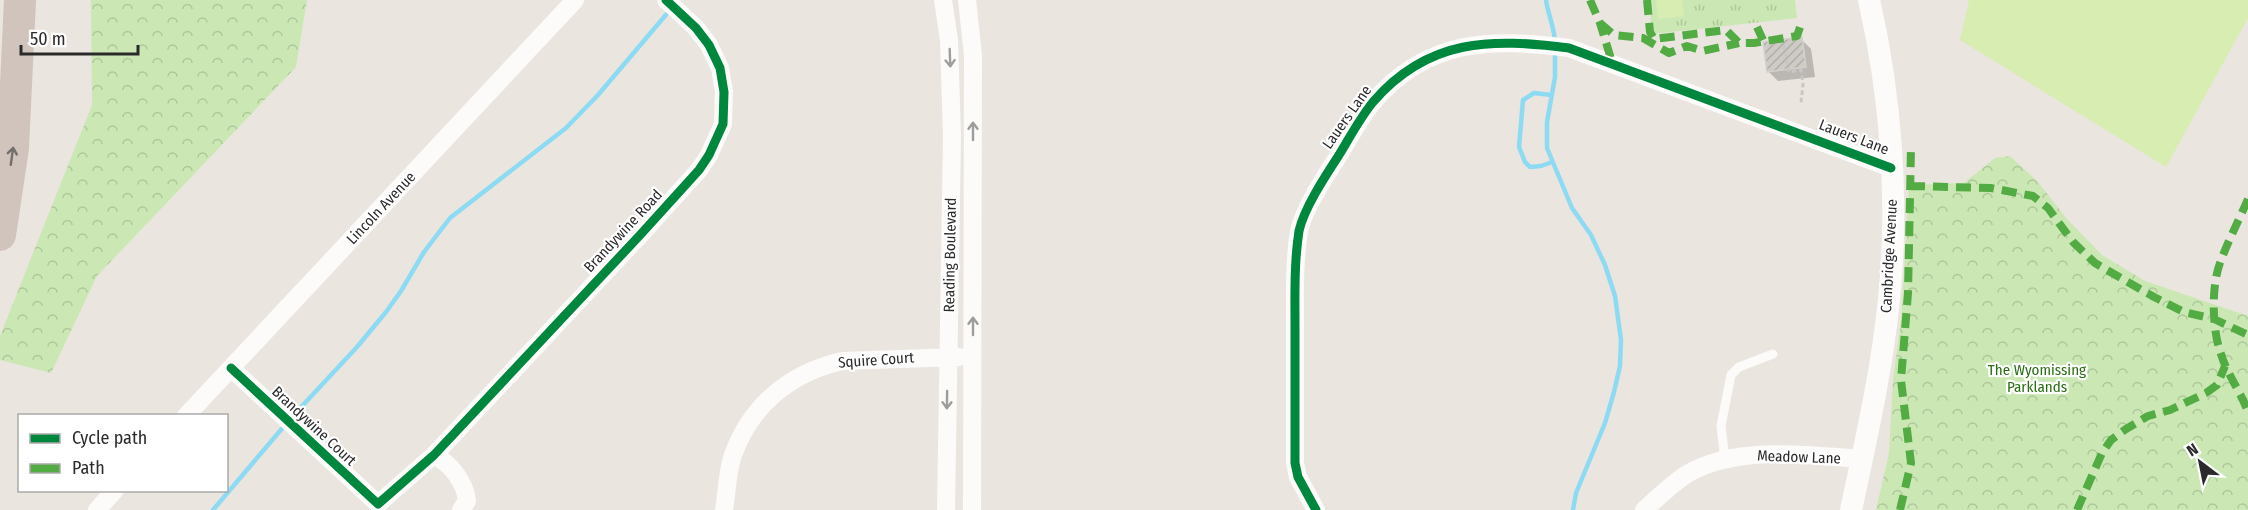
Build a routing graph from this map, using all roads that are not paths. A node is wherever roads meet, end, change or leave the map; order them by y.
1 (20, 0) edge
2 (575, 0) edge
3 (666, 0) edge
4 (943, 0) edge
5 (967, 0) edge
6 (1869, 0) edge
7 (1891, 168) junction
8 (0, 235) edge
9 (1773, 354) dead end
10 (973, 356) junction
11 (947, 357) junction
12 (231, 368) junction
13 (188, 414) edge
14 (434, 455) junction
15 (1862, 459) junction
16 (1725, 460) junction
17 (113, 492) edge
18 (376, 507) edge
19 (97, 510) edge
20 (461, 510) edge
21 (724, 510) edge
22 (946, 510) edge
23 (972, 510) edge
24 (1316, 510) edge
25 (1644, 510) edge
26 (1851, 510) edge

8 -> 1 highway
2 - 12 street, Lincoln Avenue
3 - 14 street, Brandywine Road
4 -> 11 street, Reading Boulevard
10 -> 5 street, Reading Boulevard
6 - 7 street, Cambridge Avenue
7 - 15 street, Cambridge Avenue
7 - 24 street, Lauers Lane
9 - 16 lane
10 - 11 street, Squire Court
10 - 23 street, Reading Boulevard
11 - 21 street, Squire Court
11 -> 22 street, Reading Boulevard
12 - 13 street, Lincoln Avenue
12 - 18 street, Brandywine Court
14 - 18 street, Brandywine Court
14 - 20 street
15 - 16 street, Meadow Lane
15 - 26 street, Cambridge Avenue
16 - 25 street, Meadow Lane
17 - 19 street

